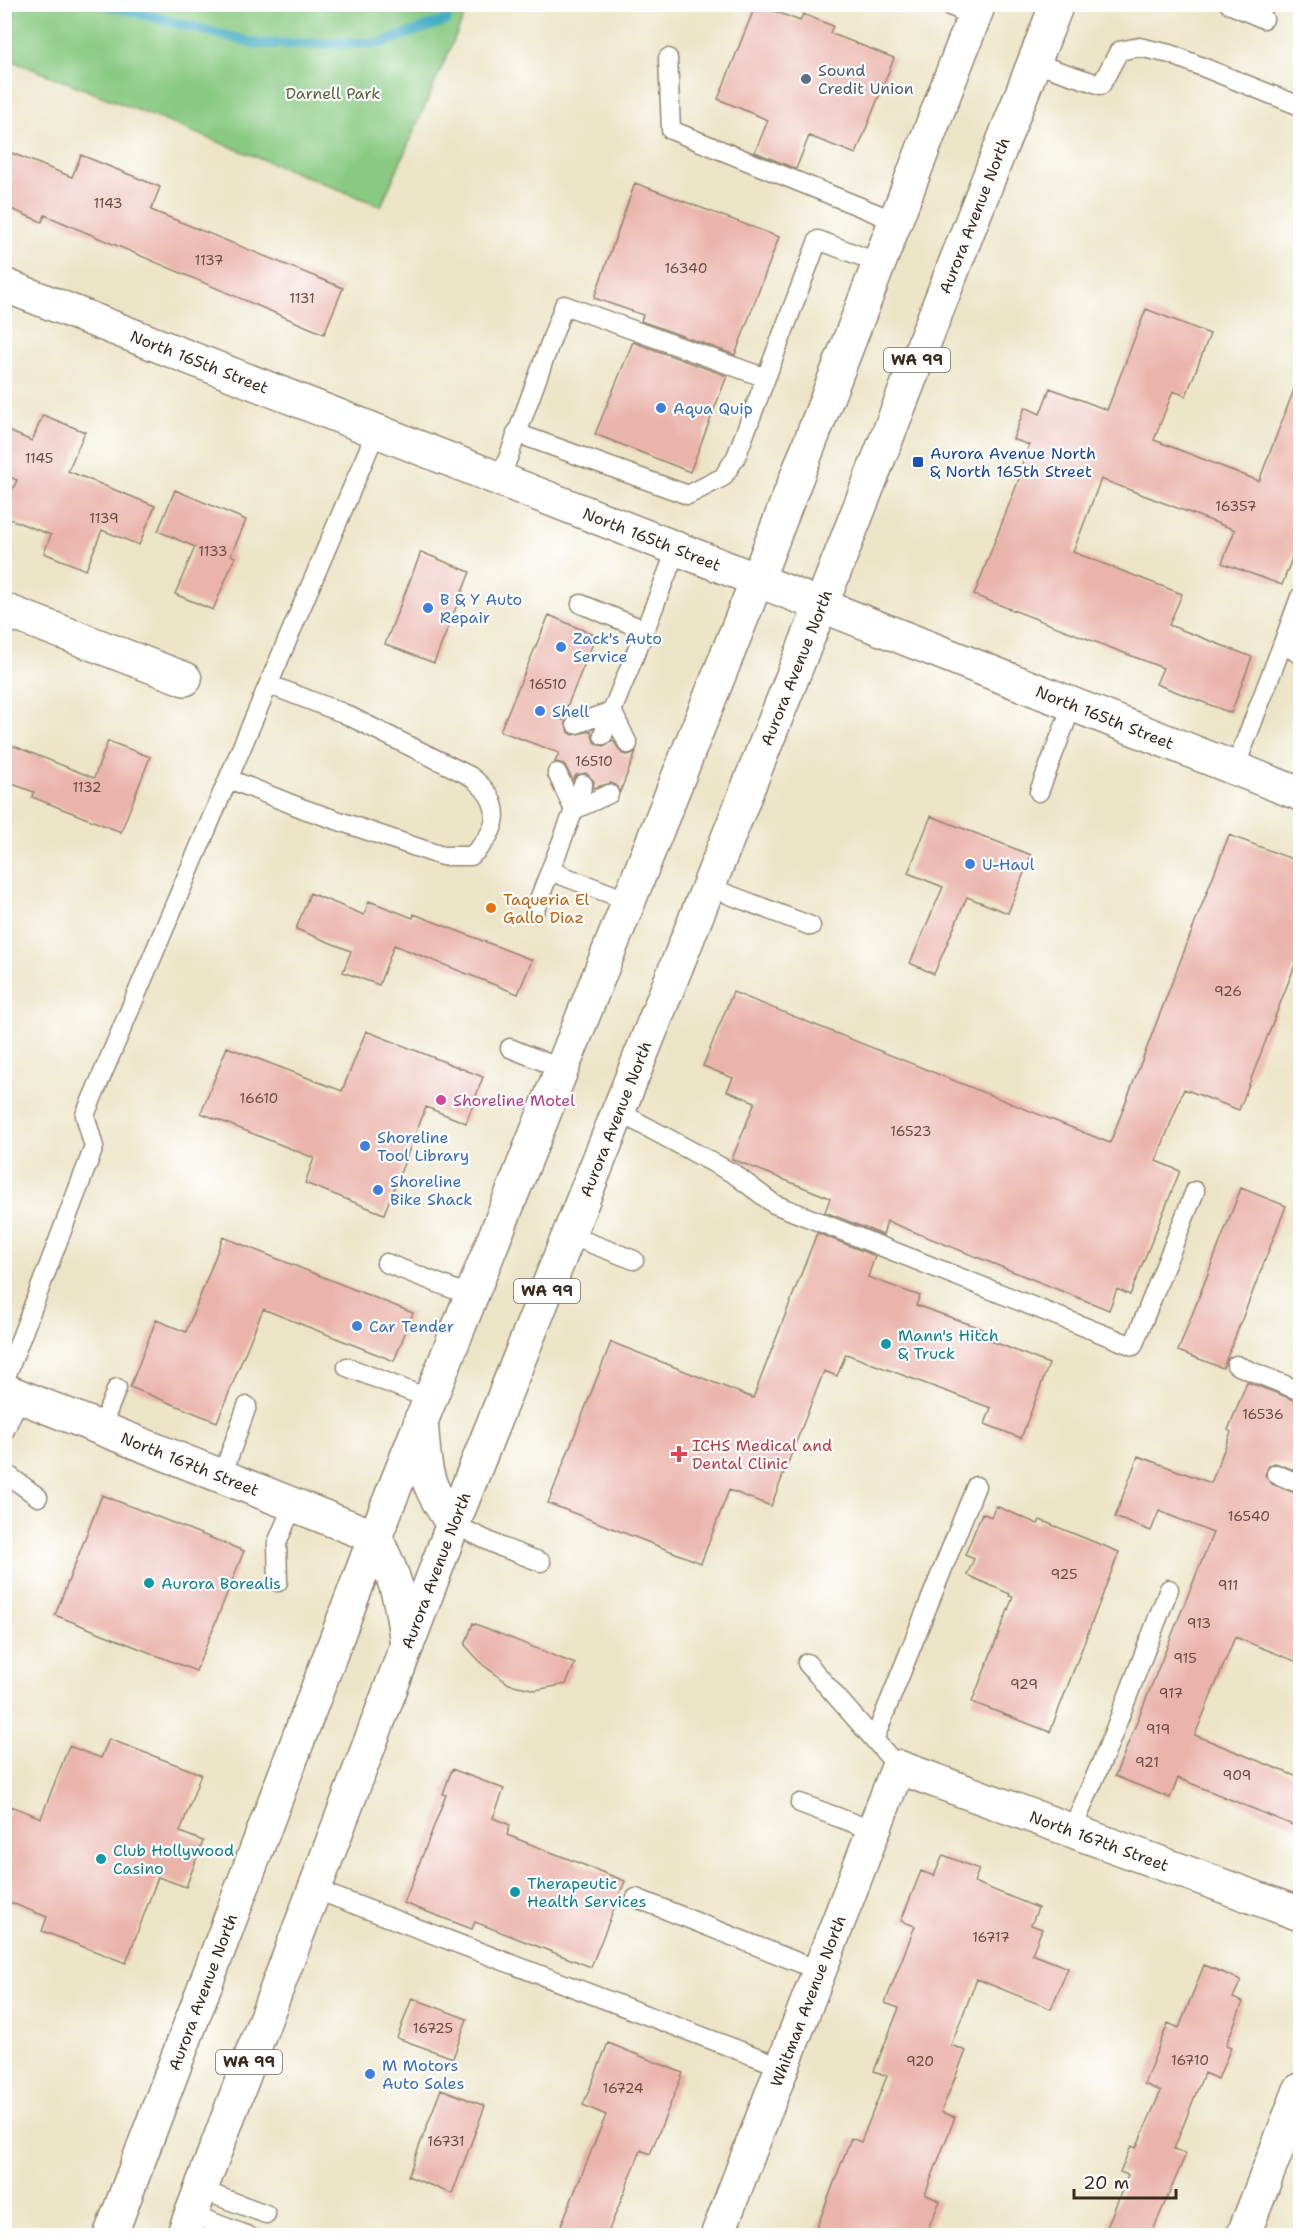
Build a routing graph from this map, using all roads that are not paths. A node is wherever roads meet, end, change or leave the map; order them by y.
1 (1057, 4) edge
2 (1228, 4) edge
3 (966, 8) edge
4 (1264, 19) dead end
5 (668, 58) dead end
6 (1034, 63) junction
7 (1300, 106) edge
8 (895, 220) junction
9 (879, 263) junction
10 (4, 285) edge
11 (766, 378) junction
12 (376, 432) junction
13 (516, 433) junction
14 (500, 480) junction
15 (677, 548) junction
16 (757, 580) junction
17 (1300, 597) edge
18 (822, 603) junction
19 (581, 604) dead end
20 (4, 610) edge
21 (645, 630) junction
22 (1283, 644) junction
23 (1300, 655) edge
24 (184, 679) dead end
25 (270, 685) junction
26 (1073, 703) junction
27 (612, 711) junction
28 (576, 724) dead end
29 (603, 735) dead end
30 (628, 744) dead end
31 (1235, 768) junction
32 (557, 773) dead end
33 (229, 779) junction
34 (583, 784) dead end
35 (1039, 792) dead end
36 (609, 794) dead end
37 (1300, 794) edge
38 (574, 810) junction
39 (550, 871) junction
40 (709, 887) junction
41 (629, 901) junction
42 (534, 912) dead end
43 (811, 926) dead end
44 (510, 1048) dead end
45 (562, 1069) junction
46 (619, 1112) junction
47 (1195, 1191) dead end
48 (569, 1234) junction
49 (634, 1260) dead end
50 (386, 1263) dead end
51 (471, 1296) junction
52 (1236, 1365) dead end
53 (347, 1367) dead end
54 (117, 1388) dead end
55 (10, 1389) edge
56 (1300, 1391) edge
57 (247, 1406) dead end
58 (425, 1409) junction
59 (101, 1428) junction
60 (4, 1432) edge
61 (4, 1472) edge
62 (1276, 1474) dead end
63 (222, 1476) junction
64 (1300, 1484) edge
65 (976, 1486) dead end
66 (38, 1497) dead end
67 (293, 1505) junction
68 (453, 1524) junction
69 (375, 1537) junction
70 (541, 1562) dead end
71 (278, 1582) dead end
72 (1169, 1589) dead end
73 (407, 1646) junction
74 (807, 1664) dead end
75 (874, 1740) junction
76 (898, 1767) junction
77 (800, 1803) dead end
78 (1072, 1830) junction
79 (874, 1831) junction
80 (314, 1889) junction
81 (636, 1898) dead end
82 (1300, 1914) edge
83 (820, 1971) junction
84 (783, 2067) junction
85 (1300, 2090) edge
86 (192, 2213) edge
87 (266, 2214) dead end
88 (110, 2235) edge
89 (249, 2235) edge
90 (717, 2235) edge
91 (1243, 2235) edge

1 - 6 main road, Aurora Avenue North / WA 99
2 - 4 lane
3 - 8 main road, Aurora Avenue North
5 - 8 lane
6 - 7 lane
6 - 18 main road, Aurora Avenue North / WA 99
8 - 9 main road, Aurora Avenue North
9 - 11 lane
9 - 16 main road, Aurora Avenue North
10 - 12 main road, North 165th Street
11 - 13 lane
11 - 13 lane
12 - 14 main road, North 165th Street
12 - 25 lane
13 - 14 lane
14 - 15 main road, North 165th Street
15 - 16 main road, North 165th Street
15 - 21 lane
16 - 18 main road, North 165th Street
16 - 41 main road, Aurora Avenue North
17 - 22 lane
18 - 26 main road, North 165th Street
18 - 40 main road, Aurora Avenue North / WA 99
19 - 21 lane
20 - 24 main road
21 - 27 lane
22 - 23 lane
22 - 31 lane
25 - 33 lane
25 - 33 lane
26 - 31 main road, North 165th Street
26 - 35 lane
27 - 28 lane
27 - 29 lane
27 - 30 lane
31 - 37 main road, North 165th Street
32 - 38 lane
33 - 55 lane
34 - 38 lane
36 - 38 lane
38 - 39 lane
39 - 41 lane
39 - 42 lane
40 - 43 lane
40 - 46 main road, Aurora Avenue North / WA 99
41 - 45 main road, Aurora Avenue North
44 - 45 lane
45 - 51 main road, Aurora Avenue North
46 - 47 lane
46 - 48 main road, Aurora Avenue North / WA 99
48 - 49 lane
48 - 68 main road, Aurora Avenue North / WA 99
50 - 51 lane
51 - 58 main road, Aurora Avenue North
52 - 56 lane
53 - 58 lane
54 - 59 lane
55 - 59 main road, North 167th Street
55 - 60 lane
57 - 63 lane
58 - 68 main road
58 - 69 main road, Aurora Avenue North
59 - 63 main road, North 167th Street
61 - 66 lane
62 - 64 lane
63 - 67 main road, North 167th Street
65 - 75 lane
67 - 69 main road, North 167th Street
67 - 71 lane
68 - 70 lane
68 - 73 main road, Aurora Avenue North / WA 99
69 - 73 main road
69 - 88 main road, Aurora Avenue North
72 - 78 lane
73 - 80 main road, Aurora Avenue North / WA 99
74 - 75 lane
75 - 76 lane
76 - 78 main road, North 167th Street
76 - 79 main road, Whitman Avenue North
77 - 79 lane
78 - 82 main road, North 167th Street
79 - 83 main road, Whitman Avenue North
80 - 84 lane
80 - 86 main road, Aurora Avenue North / WA 99
81 - 83 lane
83 - 84 main road, Whitman Avenue North
84 - 90 main road, Whitman Avenue North
85 - 91 main road
86 - 87 lane
86 - 89 lane

